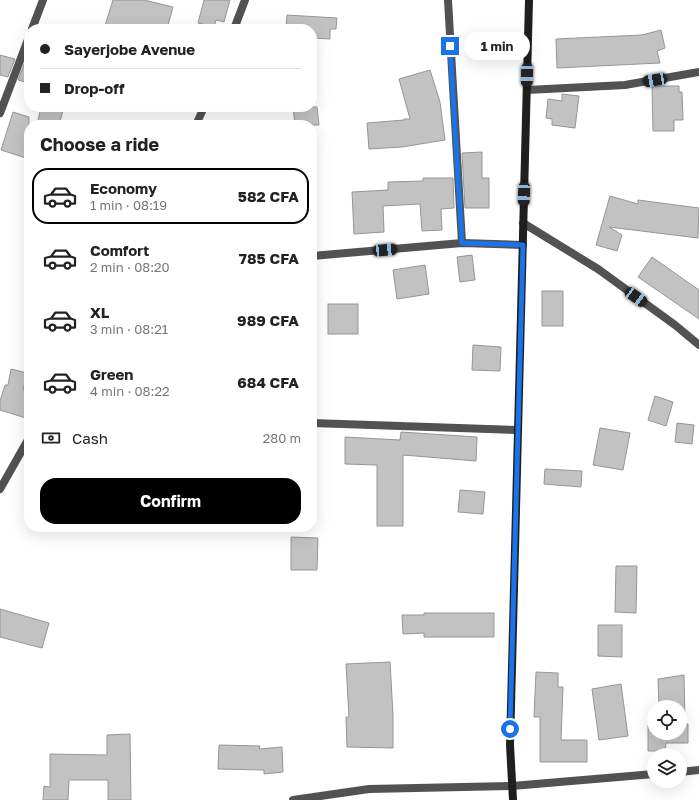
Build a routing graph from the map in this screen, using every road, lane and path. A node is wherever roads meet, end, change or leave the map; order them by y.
1 (43, 0) edge
2 (245, 0) edge
3 (448, 0) edge
4 (529, 0) edge
5 (34, 24) edge
6 (236, 24) edge
7 (24, 50) edge
8 (699, 72) edge
9 (527, 90) junction
10 (0, 112) edge
11 (523, 223) junction
12 (462, 243) junction
13 (523, 245) junction
14 (317, 256) edge
15 (699, 345) edge
16 (317, 423) edge
17 (518, 430) junction
18 (24, 446) edge
19 (2, 480) edge
20 (0, 489) edge
21 (699, 770) edge
22 (687, 771) edge
23 (647, 775) edge
24 (512, 786) junction
25 (293, 800) edge
26 (513, 800) edge

1 - 5 street
2 - 6 street
3 - 12 street
4 - 9 street
7 - 10 street
8 - 9 street
9 - 11 street
11 - 13 street
11 - 15 street
12 - 13 street
12 - 14 street
13 - 17 street
16 - 17 street
17 - 24 street
18 - 19 street
19 - 20 street
21 - 22 street
23 - 24 street
24 - 25 street
24 - 26 street

